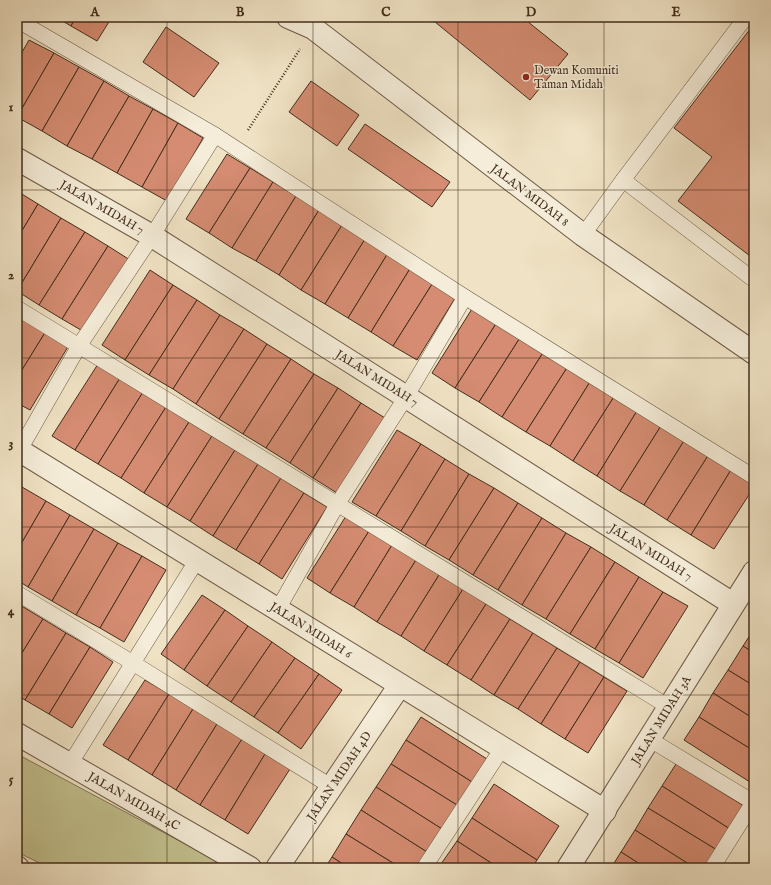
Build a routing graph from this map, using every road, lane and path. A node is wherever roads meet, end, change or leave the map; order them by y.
1 (288, 17) edge
2 (746, 17) edge
3 (17, 20) edge
4 (313, 21) edge
5 (215, 135) junction
6 (236, 149) junction
7 (17, 159) edge
8 (623, 180) junction
9 (583, 235) junction
10 (152, 236) junction
11 (754, 280) edge
12 (465, 297) junction
13 (17, 308) edge
14 (79, 346) junction
15 (754, 353) edge
16 (406, 396) junction
17 (18, 450) edge
18 (754, 477) edge
19 (338, 503) junction
20 (197, 560) junction
21 (754, 572) edge
22 (17, 592) edge
23 (733, 604) junction
24 (278, 609) junction
25 (134, 663) junction
26 (400, 684) junction
27 (669, 707) junction
28 (17, 734) edge
29 (649, 739) junction
30 (503, 747) junction
31 (70, 764) junction
32 (332, 787) junction
33 (754, 802) edge
34 (605, 811) junction
35 (250, 868) edge
36 (277, 868) edge
37 (424, 868) edge
38 (568, 868) edge
39 (712, 868) edge

1 - 4 street, JALAN MIDAH 8
2 - 8 lane
3 - 5 lane
4 - 6 path
4 - 9 street, JALAN MIDAH 8
5 - 6 lane
5 - 10 lane
6 - 12 lane
7 - 10 street, JALAN MIDAH 7
8 - 9 lane
8 - 11 lane
9 - 15 street, JALAN MIDAH 8
10 - 14 lane
10 - 16 street, JALAN MIDAH 7
12 - 16 lane
12 - 18 lane
13 - 14 lane
14 - 17 lane
14 - 19 lane
16 - 19 lane
16 - 23 street, JALAN MIDAH 7
17 - 20 street, JALAN MIDAH 6
19 - 24 lane
19 - 27 lane
20 - 24 street, JALAN MIDAH 6
20 - 25 lane
21 - 23 street, JALAN MIDAH 3A
22 - 25 lane
23 - 27 street, JALAN MIDAH 3A
24 - 26 street, JALAN MIDAH 6
25 - 31 lane
25 - 32 lane
26 - 30 street, JALAN MIDAH 6
26 - 32 street, JALAN MIDAH 4D
27 - 29 street, JALAN MIDAH 3A
28 - 31 street, JALAN MIDAH 4C
29 - 33 lane
29 - 34 street, JALAN MIDAH 3A
30 - 34 street, JALAN MIDAH 6
30 - 37 lane
31 - 35 street, JALAN MIDAH 4C
32 - 36 street, JALAN MIDAH 4D
33 - 39 lane
34 - 38 street, JALAN MIDAH 3A

